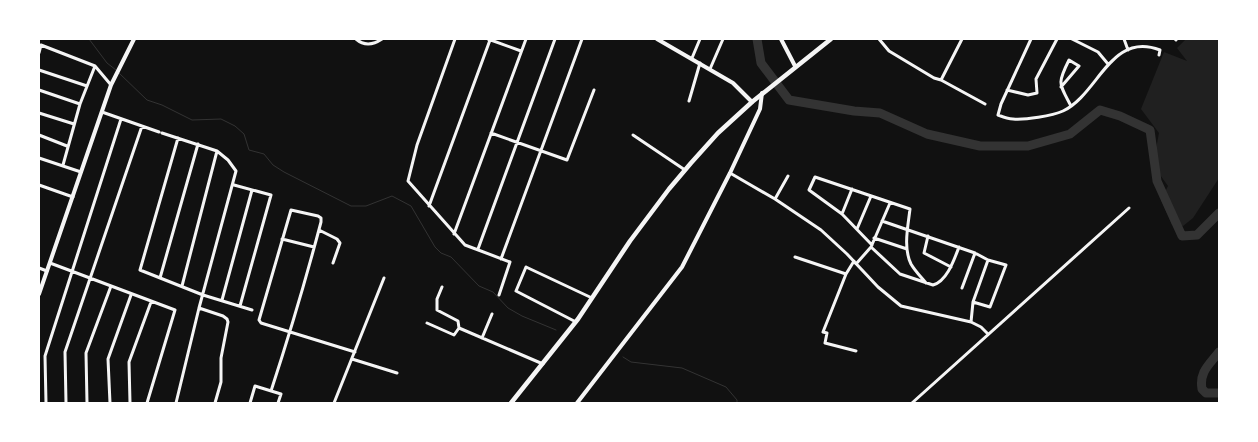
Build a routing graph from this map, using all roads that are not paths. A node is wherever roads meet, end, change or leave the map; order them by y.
1 (134, 39) edge
2 (356, 39) edge
3 (382, 39) edge
4 (455, 39) edge
5 (489, 39) edge
6 (526, 39) edge
7 (555, 39) edge
8 (582, 39) edge
9 (657, 39) edge
10 (700, 39) edge
11 (723, 39) edge
12 (782, 39) edge
13 (831, 39) edge
14 (879, 39) edge
15 (962, 39) edge
16 (1032, 39) edge
17 (1057, 39) edge
18 (1072, 39) edge
19 (1124, 39) edge
20 (1128, 50) junction
21 (521, 51) junction
22 (39, 53) edge
23 (1158, 55) dead end
24 (692, 58) junction
25 (700, 63) junction
26 (1108, 64) junction
27 (95, 66) junction
28 (794, 66) junction
29 (710, 69) junction
30 (39, 70) edge
31 (941, 80) junction
32 (111, 85) junction
33 (87, 86) junction
34 (1061, 87) junction
35 (39, 90) edge
36 (594, 90) dead end
37 (1007, 90) junction
38 (762, 94) junction
39 (689, 101) dead end
40 (752, 102) junction
41 (80, 104) junction
42 (985, 104) dead end
43 (1071, 106) junction
44 (102, 112) junction
45 (39, 113) edge
46 (122, 119) junction
47 (74, 124) junction
48 (142, 126) junction
49 (491, 133) junction
50 (39, 135) edge
51 (633, 135) dead end
52 (178, 138) junction
53 (516, 142) junction
54 (198, 144) junction
55 (68, 146) junction
56 (217, 151) junction
57 (540, 151) junction
58 (39, 158) edge
59 (63, 166) junction
60 (685, 170) junction
61 (81, 172) junction
62 (730, 173) junction
63 (788, 176) dead end
64 (39, 185) edge
65 (234, 185) junction
66 (852, 189) junction
67 (252, 190) junction
68 (871, 196) junction
69 (73, 197) junction
70 (775, 199) junction
71 (890, 202) junction
72 (429, 206) junction
73 (1129, 208) dead end
74 (842, 214) junction
75 (882, 220) junction
76 (857, 229) junction
77 (908, 229) junction
78 (319, 230) junction
79 (454, 234) junction
80 (928, 236) junction
81 (874, 238) junction
82 (282, 239) junction
83 (314, 246) junction
84 (872, 246) junction
85 (959, 247) junction
86 (478, 249) junction
87 (907, 249) junction
88 (975, 253) junction
89 (795, 257) dead end
90 (502, 259) junction
91 (988, 260) junction
92 (50, 262) junction
93 (333, 263) dead end
94 (855, 263) junction
95 (950, 267) junction
96 (39, 268) edge
97 (47, 271) junction
98 (72, 271) junction
99 (846, 274) junction
100 (92, 278) junction
101 (160, 278) junction
102 (384, 278) dead end
103 (926, 282) junction
104 (111, 286) junction
105 (182, 286) junction
106 (442, 287) dead end
107 (962, 288) dead end
108 (39, 294) edge
109 (203, 294) junction
110 (131, 295) junction
111 (499, 295) dead end
112 (593, 298) junction
113 (222, 300) junction
114 (150, 302) junction
115 (973, 302) junction
116 (240, 306) junction
117 (199, 308) junction
118 (252, 310) dead end
119 (492, 314) dead end
120 (576, 322) junction
121 (971, 322) junction
122 (427, 323) dead end
123 (459, 328) junction
124 (289, 331) junction
125 (988, 334) junction
126 (482, 338) junction
127 (856, 351) dead end
128 (355, 352) junction
129 (352, 359) junction
130 (543, 364) junction
131 (397, 373) dead end
132 (271, 391) junction
133 (46, 403) edge
134 (66, 403) edge
135 (87, 403) edge
136 (110, 403) edge
137 (130, 403) edge
138 (147, 403) edge
139 (176, 403) edge
140 (215, 403) edge
141 (250, 403) edge
142 (278, 403) edge
143 (334, 403) edge
144 (510, 403) edge
145 (577, 403) edge
146 (912, 403) edge

1 - 32 street
2 - 3 street
4 - 72 street
5 - 21 street
5 - 72 street
6 - 21 street
7 - 53 street
8 - 57 street
9 - 24 street
10 - 24 street
11 - 29 street
12 - 28 street
13 - 28 main road
14 - 31 street
15 - 31 street
16 - 37 street
17 - 37 street
18 - 26 street
19 - 20 street
20 - 23 street
20 - 26 street
21 - 49 street
22 - 27 street
24 - 25 street
25 - 29 street
25 - 39 street
26 - 43 street
27 - 32 street
27 - 33 street
28 - 38 main road
29 - 40 street
30 - 33 street
31 - 42 street
32 - 44 street
33 - 41 street
34 - 34 street
34 - 43 street
35 - 41 street
36 - 57 street
37 - 43 street
38 - 40 main road
38 - 62 street
40 - 60 main road
41 - 47 street
44 - 46 street
44 - 61 street
45 - 47 street
46 - 48 street
46 - 98 street
47 - 55 street
48 - 52 street
48 - 100 street
49 - 53 street
49 - 79 street
50 - 55 street
51 - 60 street
52 - 54 street
52 - 101 street
53 - 57 street
53 - 86 street
54 - 56 street
54 - 101 street
55 - 59 street
56 - 65 street
56 - 105 street
57 - 90 street
58 - 59 street
59 - 61 street
60 - 112 main road
61 - 69 street
62 - 70 street
62 - 145 street
63 - 70 street
64 - 69 street
65 - 67 street
65 - 109 street
66 - 68 street
66 - 74 street
66 - 74 street
67 - 113 street
67 - 116 street
68 - 71 street
68 - 76 street
69 - 92 street
70 - 94 street
71 - 75 street
71 - 77 street
72 - 79 street
73 - 125 street
74 - 76 street
75 - 77 street
75 - 81 street
76 - 84 street
77 - 80 street
77 - 87 street
78 - 82 street
78 - 83 street
78 - 93 street
79 - 86 street
80 - 85 street
80 - 95 street
81 - 84 street
81 - 87 street
82 - 83 street
82 - 124 street
83 - 124 street
84 - 94 street
84 - 103 street
85 - 88 street
85 - 95 street
86 - 90 street
87 - 103 street
88 - 91 street
88 - 107 street
89 - 99 street
90 - 111 street
91 - 115 street
91 - 115 street
92 - 97 street
92 - 98 street
94 - 99 street
94 - 121 street
95 - 103 street
96 - 97 street
97 - 108 street
98 - 100 street
98 - 133 street
99 - 127 street
100 - 104 street
100 - 134 street
101 - 105 street
102 - 128 street
104 - 110 street
104 - 135 street
105 - 109 street
106 - 123 street
109 - 113 street
109 - 117 street
110 - 114 street
110 - 136 street
112 - 120 main road
112 - 120 street
113 - 116 street
114 - 137 street
114 - 138 street
115 - 121 street
116 - 118 street
117 - 139 street
117 - 140 street
119 - 126 street
120 - 130 main road
121 - 125 street
122 - 123 street
123 - 126 street
124 - 128 street
124 - 132 street
125 - 146 street
126 - 130 street
128 - 129 street
129 - 131 street
129 - 143 street
130 - 144 main road
132 - 141 street
132 - 142 street

